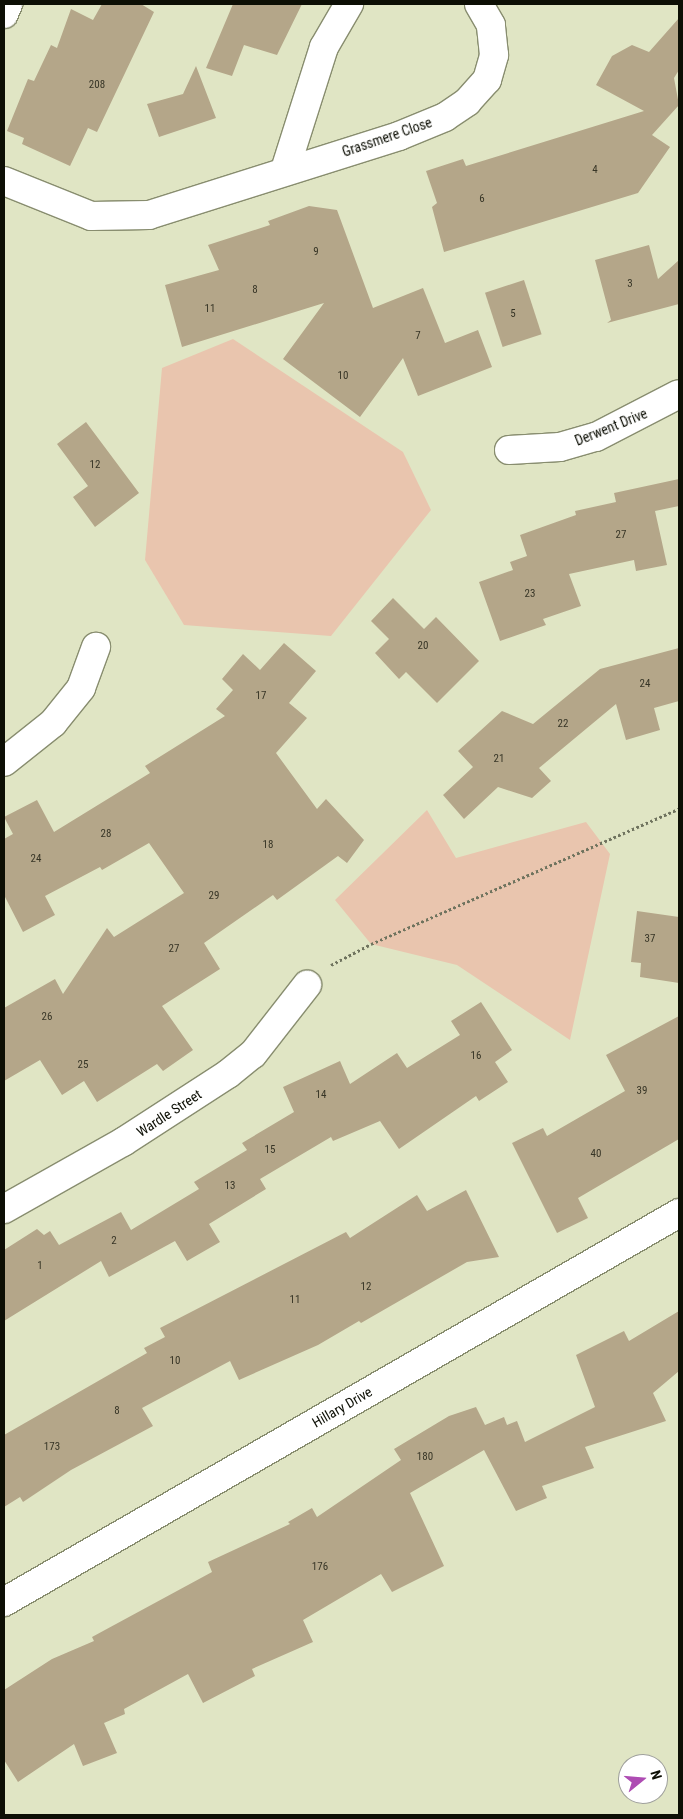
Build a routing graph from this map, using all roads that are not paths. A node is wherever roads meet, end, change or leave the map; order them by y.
1 (8, 4) edge
2 (349, 4) edge
3 (479, 4) edge
4 (4, 14) edge
5 (285, 170) junction
6 (4, 181) edge
7 (679, 394) edge
8 (510, 450) dead end
9 (96, 647) dead end
10 (4, 762) edge
11 (307, 985) road end
12 (4, 1209) edge
13 (679, 1213) edge
14 (4, 1602) edge

1 - 4 street
2 - 5 street
3 - 5 street, Grassmere Close
5 - 6 street, Grassmere Close
7 - 8 street, Derwent Drive
9 - 10 street
11 - 12 street, Wardle Street
13 - 14 street, Hillary Drive

